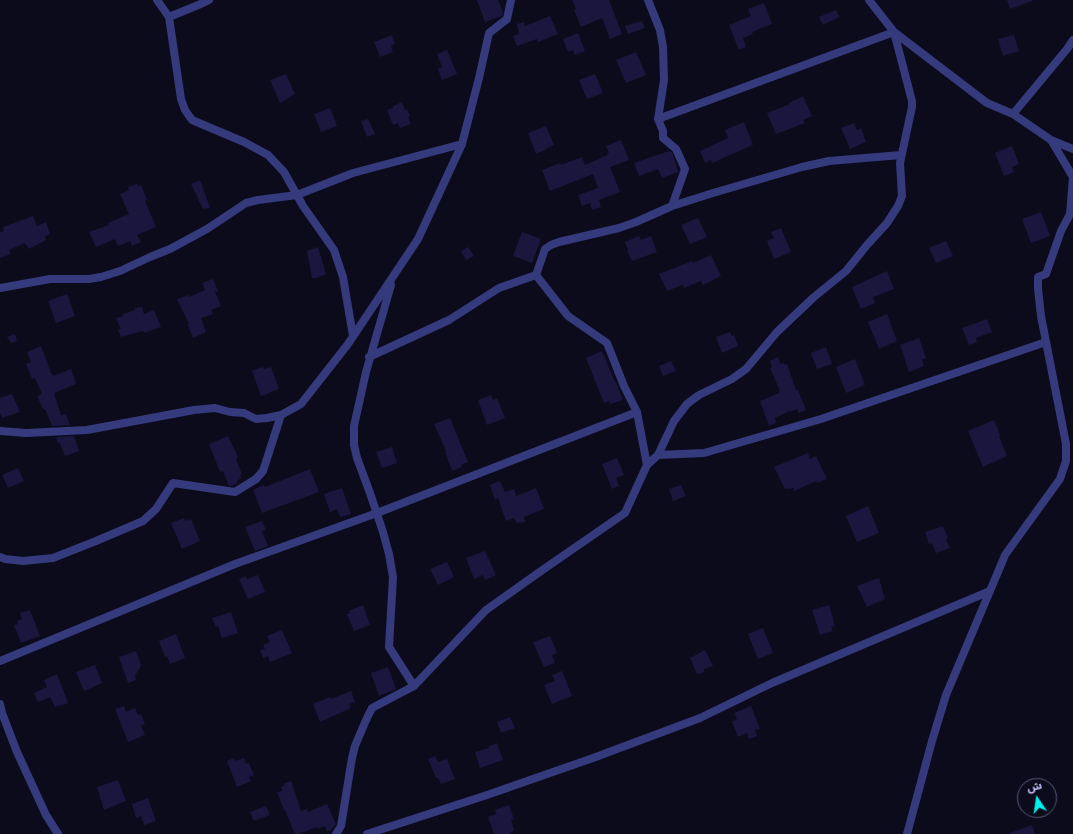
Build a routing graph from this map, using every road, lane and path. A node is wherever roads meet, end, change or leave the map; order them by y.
1 (157, 0) edge
2 (209, 0) edge
3 (511, 0) edge
4 (648, 0) edge
5 (870, 0) edge
6 (169, 17) junction
7 (894, 32) junction
8 (1073, 40) edge
9 (1013, 114) junction
10 (658, 119) junction
11 (1051, 140) junction
12 (462, 144) junction
13 (1073, 150) edge
14 (901, 155) junction
15 (297, 195) junction
16 (672, 206) junction
17 (536, 275) junction
18 (393, 278) junction
19 (0, 288) edge
20 (353, 336) junction
21 (1046, 342) junction
22 (370, 357) junction
23 (637, 412) junction
24 (281, 415) junction
25 (0, 432) edge
26 (658, 455) junction
27 (647, 465) junction
28 (377, 513) junction
29 (0, 557) edge
30 (990, 591) junction
31 (0, 661) edge
32 (414, 686) junction
33 (0, 704) edge
34 (58, 834) edge
35 (336, 834) edge
36 (367, 834) edge
37 (907, 834) edge

1 - 6 street
2 - 6 street
3 - 12 street
4 - 10 street
5 - 7 street
6 - 15 street
7 - 9 street
7 - 10 street
7 - 14 street
8 - 9 street
9 - 11 street
10 - 16 street
11 - 13 street
11 - 21 street
12 - 15 street
12 - 18 street
14 - 16 street
14 - 26 street
15 - 19 street
15 - 20 street
16 - 17 street
17 - 22 street
17 - 23 street
18 - 20 street
18 - 22 street
20 - 24 street
21 - 26 street
21 - 30 street
22 - 28 street
23 - 27 street
23 - 28 street
24 - 25 street
24 - 29 street
26 - 27 street
27 - 32 street
28 - 31 street
28 - 32 street
30 - 36 street
30 - 37 street
32 - 35 street
33 - 34 street

